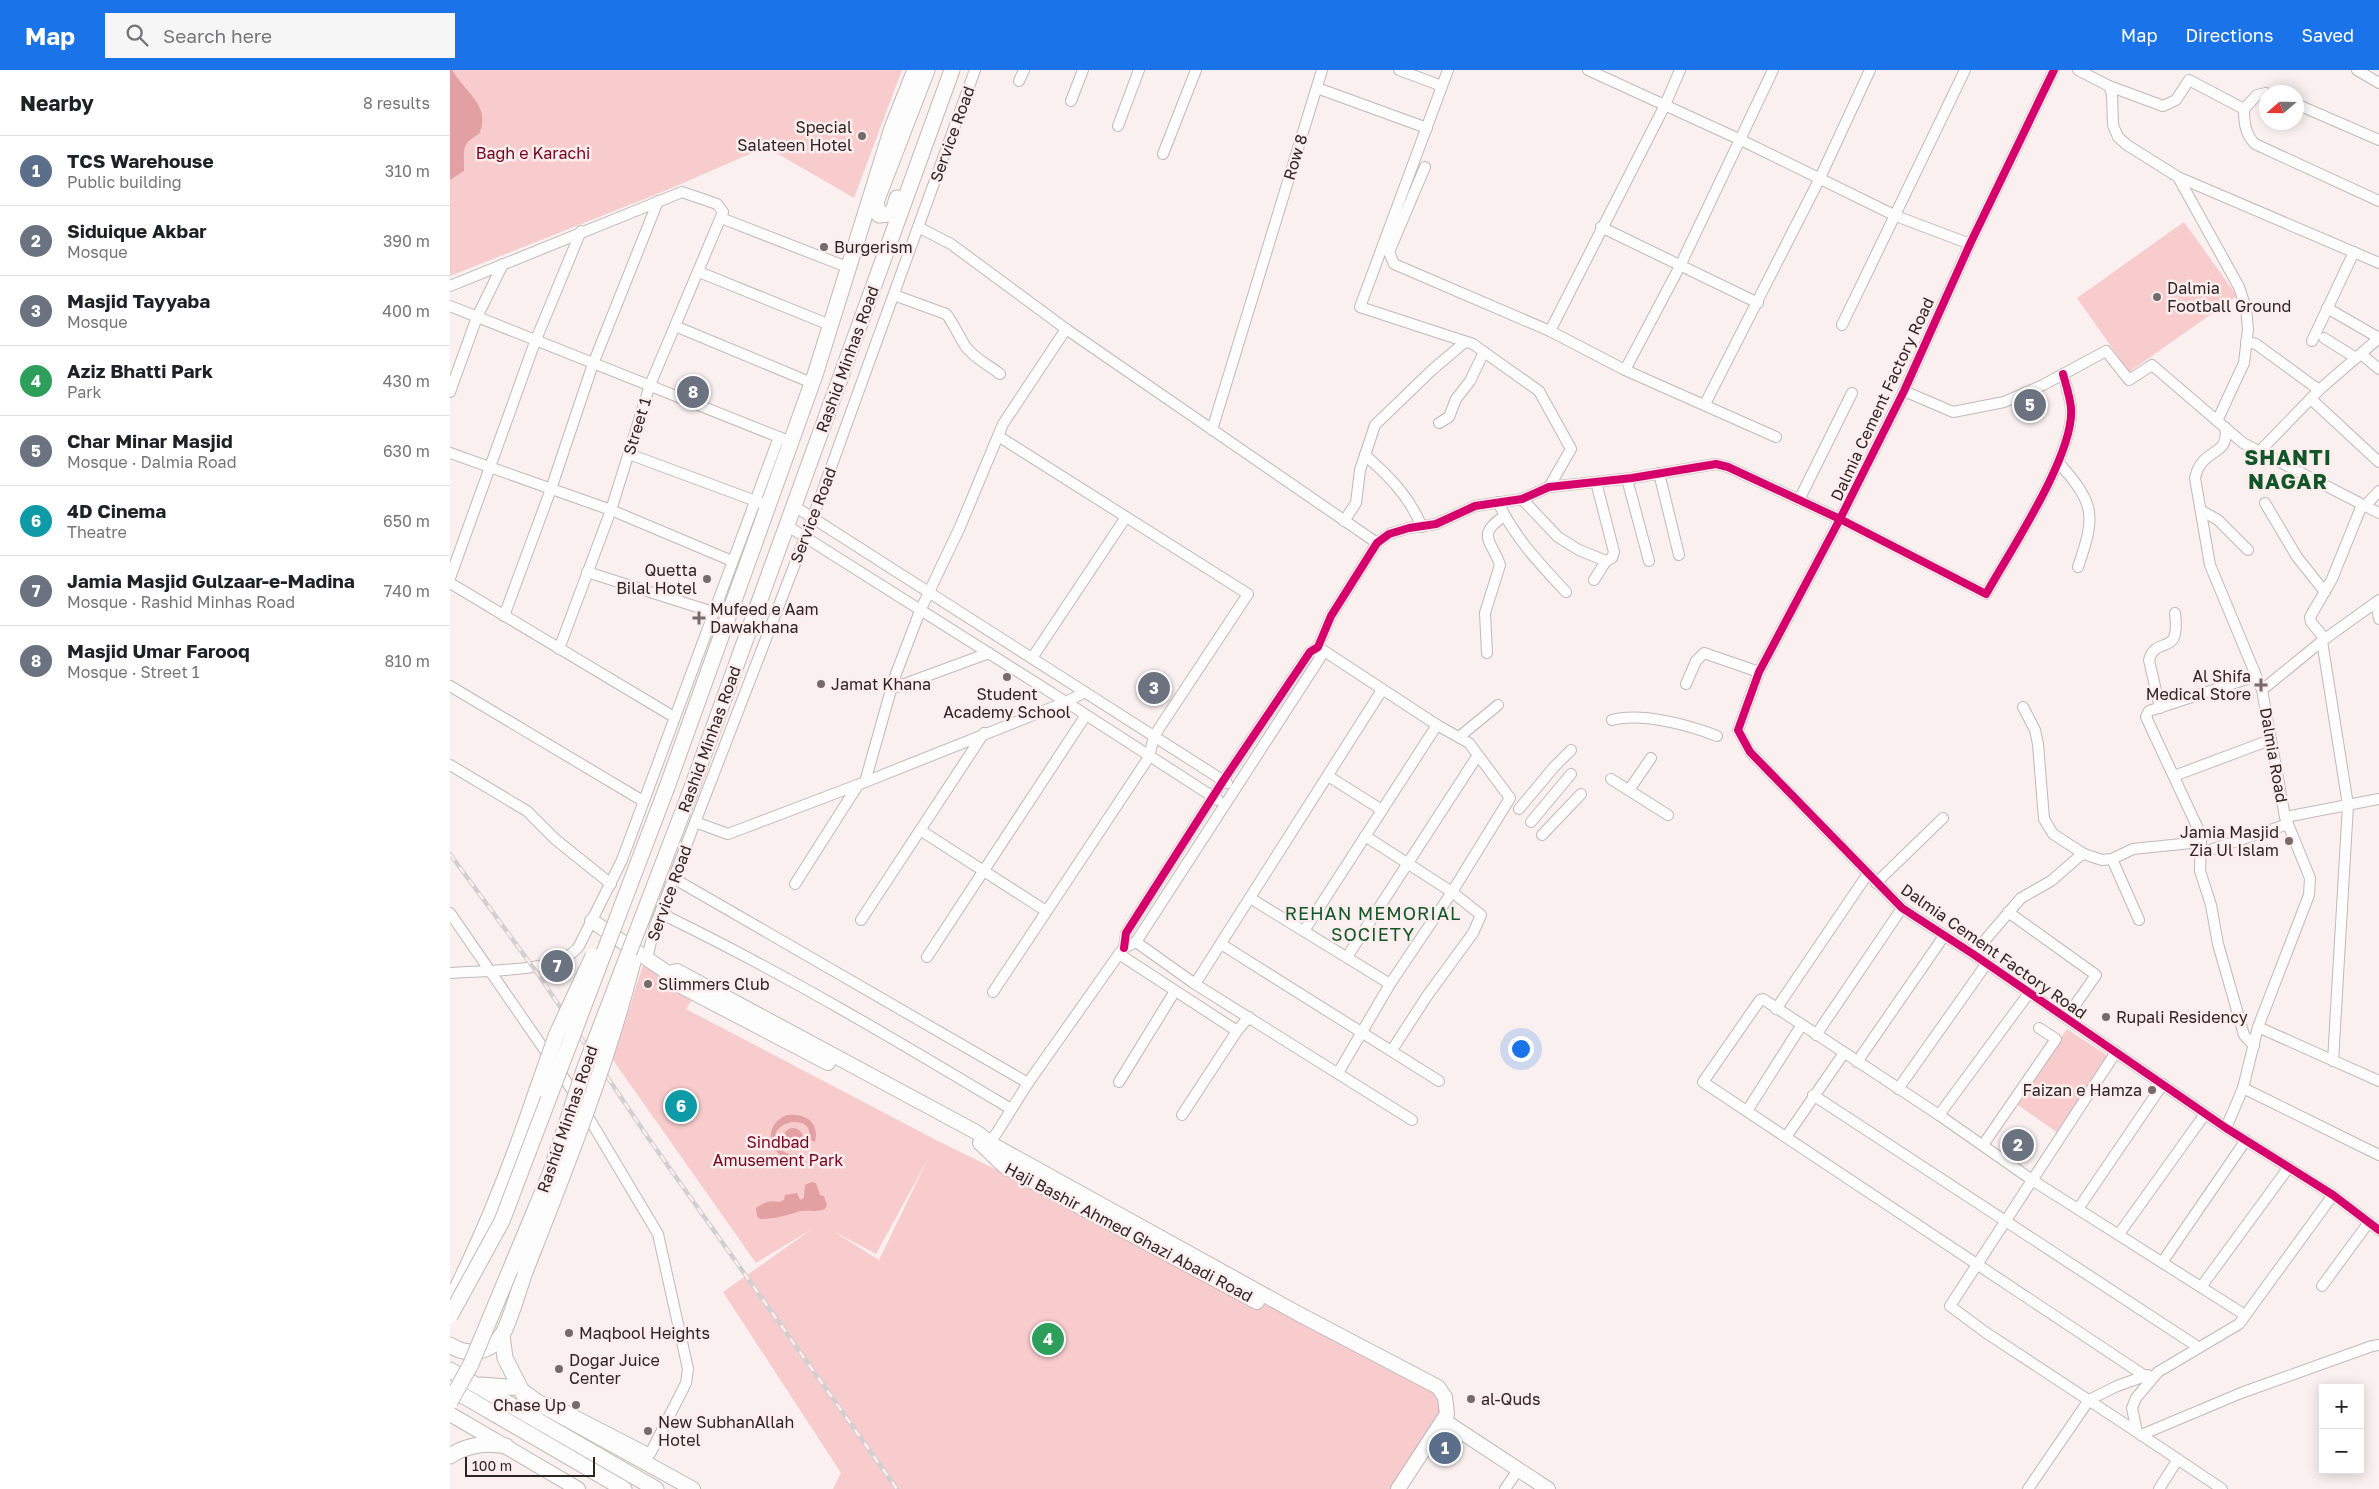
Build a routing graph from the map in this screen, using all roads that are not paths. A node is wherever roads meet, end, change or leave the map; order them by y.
1 (915, 70) edge
2 (927, 70) edge
3 (951, 70) edge
4 (976, 70) edge
5 (1024, 70) edge
6 (1083, 70) edge
7 (1139, 70) edge
8 (1196, 70) edge
9 (1322, 70) edge
10 (1399, 70) edge
11 (1448, 70) edge
12 (1588, 70) edge
13 (1680, 70) edge
14 (1774, 70) edge
15 (1870, 70) edge
16 (1965, 70) edge
17 (2054, 70) edge
18 (2078, 70) edge
19 (2357, 70) edge
20 (1019, 82) dead end
21 (2379, 83) edge
22 (1442, 86) junction
23 (2110, 86) junction
24 (1317, 88) junction
25 (2259, 95) edge
26 (1071, 101) dead end
27 (1665, 104) junction
28 (2304, 107) edge
29 (2244, 109) junction
30 (1118, 126) dead end
31 (1427, 128) junction
32 (1741, 140) junction
33 (2379, 140) edge
34 (1164, 154) dead end
35 (1425, 167) dead end
36 (2178, 177) junction
37 (1819, 180) junction
38 (658, 201) junction
39 (2379, 201) edge
40 (721, 213) junction
41 (1896, 216) junction
42 (918, 227) junction
43 (1601, 227) junction
44 (581, 231) junction
45 (1970, 244) junction
46 (2354, 252) junction
47 (2379, 263) edge
48 (503, 264) junction
49 (1680, 266) junction
50 (847, 267) junction
51 (698, 272) junction
52 (450, 286) edge
53 (894, 295) junction
54 (1758, 303) junction
55 (450, 306) edge
56 (2327, 308) junction
57 (477, 317) junction
58 (830, 325) junction
59 (1842, 325) dead end
60 (675, 326) junction
61 (1066, 329) junction
62 (1550, 331) junction
63 (2324, 338) dead end
64 (2379, 338) edge
65 (2312, 341) dead end
66 (535, 342) junction
67 (1465, 342) junction
68 (2246, 342) junction
69 (1484, 352) junction
70 (2358, 356) junction
71 (593, 364) junction
72 (2379, 369) edge
73 (1625, 370) junction
74 (1000, 374) dead end
75 (2063, 374) junction
76 (812, 383) junction
77 (650, 385) junction
78 (2319, 390) junction
79 (1904, 391) junction
80 (450, 392) edge
81 (1852, 393) dead end
82 (2311, 399) junction
83 (1705, 404) junction
84 (1439, 423) dead end
85 (2221, 424) junction
86 (1212, 430) junction
87 (998, 436) junction
88 (1776, 437) dead end
89 (785, 440) junction
90 (2260, 451) junction
91 (450, 454) edge
92 (629, 454) junction
93 (1364, 455) junction
94 (2059, 462) junction
95 (2379, 462) edge
96 (491, 468) junction
97 (1659, 473) junction
98 (1627, 479) junction
99 (1596, 482) junction
100 (1548, 486) junction
101 (551, 489) junction
102 (2379, 491) edge
103 (1522, 499) junction
104 (1799, 500) junction
105 (1498, 502) junction
106 (762, 504) junction
107 (2265, 504) dead end
108 (794, 506) junction
109 (2364, 506) junction
110 (611, 510) junction
111 (2202, 511) junction
112 (2379, 513) edge
113 (1504, 516) junction
114 (813, 517) junction
115 (1126, 517) junction
116 (1840, 519) junction
117 (1344, 520) junction
118 (786, 525) junction
119 (1422, 527) junction
120 (806, 536) junction
121 (1377, 543) junction
122 (2248, 550) dead end
123 (1679, 555) dead end
124 (732, 561) junction
125 (1606, 561) junction
126 (1649, 561) dead end
127 (2078, 567) dead end
128 (587, 572) junction
129 (450, 578) edge
130 (1594, 580) dead end
131 (450, 583) edge
132 (929, 592) junction
133 (1566, 592) dead end
134 (2326, 592) junction
135 (2378, 601) edge
136 (920, 611) junction
137 (713, 612) junction
138 (2175, 614) dead end
139 (504, 616) junction
140 (2379, 619) edge
141 (2323, 640) junction
142 (1318, 647) junction
143 (559, 648) junction
144 (989, 653) junction
145 (1487, 653) dead end
146 (1032, 658) junction
147 (1759, 672) junction
148 (2256, 676) junction
149 (1686, 684) dead end
150 (450, 686) edge
151 (891, 689) junction
152 (1382, 690) junction
153 (2262, 690) junction
154 (1085, 692) junction
155 (1277, 701) junction
156 (1066, 702) junction
157 (1498, 705) dead end
158 (2023, 707) dead end
159 (1286, 708) junction
160 (2160, 708) junction
161 (1086, 715) junction
162 (674, 717) junction
163 (1612, 720) dead end
164 (1436, 725) junction
165 (984, 733) junction
166 (1154, 736) junction
167 (1717, 736) dead end
168 (1459, 738) junction
169 (2270, 740) junction
170 (1571, 750) dead end
171 (1478, 755) junction
172 (1149, 757) junction
173 (1651, 758) dead end
174 (450, 765) edge
175 (1571, 774) dead end
176 (1328, 776) junction
177 (2174, 776) junction
178 (1611, 779) dead end
179 (1223, 781) junction
180 (862, 784) junction
181 (1234, 788) junction
182 (1630, 790) junction
183 (1581, 794) dead end
184 (1213, 797) junction
185 (2379, 799) edge
186 (643, 801) junction
187 (1225, 805) junction
188 (2348, 805) junction
189 (1519, 809) dead end
190 (1382, 810) junction
191 (1668, 815) dead end
192 (1943, 818) dead end
193 (2287, 821) junction
194 (695, 822) junction
195 (1531, 822) dead end
196 (920, 830) junction
197 (1542, 835) dead end
198 (1365, 836) junction
199 (2201, 842) junction
200 (2201, 853) junction
201 (2084, 854) junction
202 (2112, 859) junction
203 (1408, 864) junction
204 (984, 871) junction
205 (1867, 875) junction
206 (673, 878) junction
207 (1876, 883) junction
208 (611, 884) junction
209 (795, 884) dead end
210 (1452, 892) junction
211 (1250, 898) junction
212 (624, 899) junction
213 (1902, 908) junction
214 (661, 910) junction
215 (1046, 911) junction
216 (2008, 912) junction
217 (450, 913) edge
218 (861, 920) dead end
219 (2139, 920) dead end
220 (592, 921) junction
221 (638, 926) junction
222 (1304, 931) junction
223 (1944, 936) junction
224 (1136, 942) junction
225 (1221, 944) junction
226 (1122, 951) junction
227 (1973, 954) junction
228 (927, 957) dead end
229 (1347, 957) junction
230 (647, 958) junction
231 (1987, 963) junction
232 (491, 971) junction
233 (450, 973) edge
234 (1195, 984) junction
235 (1390, 984) junction
236 (1175, 991) junction
237 (993, 992) dead end
238 (2029, 993) junction
239 (1776, 1009) junction
240 (1249, 1018) junction
241 (2066, 1018) junction
242 (1801, 1026) junction
243 (2258, 1027) junction
244 (2039, 1028) dead end
245 (1237, 1030) junction
246 (1362, 1032) junction
247 (1816, 1035) junction
248 (2254, 1046) junction
249 (1392, 1050) junction
250 (2116, 1052) junction
251 (1844, 1053) junction
252 (2333, 1061) junction
253 (1857, 1062) junction
254 (1338, 1073) junction
255 (1439, 1081) dead end
256 (2379, 1081) edge
257 (1119, 1082) dead end
258 (1028, 1083) junction
259 (2163, 1084) junction
260 (2244, 1088) junction
261 (1898, 1089) junction
262 (1813, 1095) junction
263 (1011, 1109) junction
264 (1747, 1111) junction
265 (2205, 1114) junction
266 (1182, 1115) dead end
267 (1939, 1115) junction
268 (1412, 1120) dead end
269 (2226, 1128) junction
270 (1786, 1136) junction
271 (2246, 1140) junction
272 (987, 1144) junction
273 (1982, 1145) junction
274 (2379, 1155) edge
275 (2289, 1167) junction
276 (2032, 1180) junction
277 (2333, 1195) junction
278 (2078, 1209) junction
279 (2006, 1222) junction
280 (2369, 1222) junction
281 (2379, 1230) edge
282 (2120, 1234) junction
283 (2163, 1261) junction
284 (1978, 1265) junction
285 (2322, 1286) dead end
286 (2201, 1287) junction
287 (450, 1302) edge
288 (2245, 1315) junction
289 (450, 1316) edge
290 (502, 1335) junction
291 (450, 1345) edge
292 (2379, 1345) edge
293 (2198, 1347) junction
294 (450, 1370) edge
295 (2158, 1372) junction
296 (2145, 1376) junction
297 (478, 1385) junction
298 (450, 1388) edge
299 (525, 1393) junction
300 (2089, 1400) junction
301 (450, 1402) edge
302 (450, 1414) edge
303 (536, 1420) junction
304 (1443, 1420) junction
305 (2139, 1433) junction
306 (506, 1446) junction
307 (450, 1456) edge
308 (647, 1458) junction
309 (2178, 1459) junction
310 (1518, 1470) junction
311 (578, 1489) edge
312 (624, 1489) edge
313 (656, 1489) edge
314 (693, 1489) edge
315 (1398, 1489) edge
316 (1506, 1489) edge
317 (1548, 1489) edge
318 (2028, 1489) edge
319 (2159, 1489) edge
320 (2222, 1489) edge

1 - 50 main road, Rashid Minhas Road
2 - 3 main road
3 - 108 main road, Rashid Minhas Road
4 - 42 street, Service Road
5 - 20 street
6 - 26 street
7 - 30 street
8 - 34 street
9 - 24 street, Row 8
10 - 22 street
11 - 22 street
12 - 27 street
13 - 27 street
14 - 32 street
15 - 37 street
16 - 41 street
17 - 45 street, Dalmia Cement Factory Road
18 - 23 street
19 - 21 street
22 - 31 street
23 - 29 street
23 - 36 street
24 - 31 street
24 - 86 street, Row 8
25 - 29 street
27 - 32 street
27 - 43 street
28 - 33 street
29 - 39 street
31 - 67 street
32 - 37 street
32 - 49 street
35 - 62 street
36 - 46 street
36 - 68 street
37 - 41 street
37 - 54 street
38 - 40 street
38 - 44 street
38 - 71 street
40 - 50 street
40 - 51 street, Street 1
41 - 45 street
41 - 59 street
42 - 53 street, Service Road
42 - 61 street
43 - 49 street
43 - 62 street
44 - 48 street
44 - 66 street
45 - 79 street, Dalmia Cement Factory Road
46 - 47 street
46 - 56 street
48 - 52 street
48 - 57 street
49 - 54 street
49 - 73 street
50 - 58 main road, Rashid Minhas Road
51 - 58 street
51 - 60 street, Street 1
53 - 74 street
53 - 114 street, Service Road
54 - 83 street
55 - 57 street
56 - 64 street
56 - 65 street
57 - 66 street
57 - 80 street
58 - 76 main road, Rashid Minhas Road
60 - 76 street
60 - 77 street, Street 1
61 - 86 street
61 - 87 street
62 - 73 street
63 - 70 street
64 - 70 street
66 - 71 street
66 - 96 street
67 - 69 street
67 - 93 street
68 - 78 street
68 - 85 street
69 - 84 street
69 - 100 street
70 - 72 street
70 - 78 street
71 - 77 street
71 - 101 street
73 - 83 street
75 - 79 street
75 - 85 street
75 - 94 street
76 - 89 main road, Rashid Minhas Road
77 - 89 street
77 - 92 street, Street 1
78 - 82 street
79 - 116 street, Dalmia Cement Factory Road
81 - 104 street
82 - 90 street
82 - 95 street
83 - 88 street
85 - 90 street
85 - 111 street
86 - 117 street
87 - 115 street
87 - 132 street
89 - 106 main road, Rashid Minhas Road
90 - 109 street
91 - 96 street
92 - 106 street
92 - 110 street, Street 1
93 - 117 street
93 - 119 street
94 - 116 street
94 - 127 street
96 - 101 street
96 - 129 street
97 - 98 street
97 - 104 street
97 - 123 street
98 - 99 street
98 - 126 street
99 - 100 street
99 - 125 street
100 - 103 street
101 - 110 street
101 - 139 street
102 - 109 street
103 - 105 street
103 - 125 street
104 - 116 street
105 - 113 street
105 - 119 street
106 - 124 street
106 - 212 main road, Rashid Minhas Road, bridge
107 - 134 street
108 - 114 street
108 - 118 main road, Rashid Minhas Road
109 - 112 street
109 - 134 street
110 - 124 street
110 - 128 street, Street 1
111 - 122 street
111 - 148 street
113 - 133 street
113 - 145 street
114 - 120 street, Service Road
114 - 132 street
115 - 146 street
115 - 166 street
116 - 147 street, Dalmia Cement Factory Road
117 - 121 street
118 - 120 street
118 - 221 main road, Rashid Minhas Road, bridge
119 - 121 street
120 - 136 street
120 - 194 street, Service Road
121 - 142 street
124 - 137 street
125 - 130 street
128 - 137 street
128 - 143 street, Street 1
131 - 139 street
132 - 136 street
132 - 146 street
134 - 141 street
135 - 140 street
135 - 141 street, Dalmia Road
136 - 144 street
136 - 151 street
137 - 162 street
138 - 160 street
139 - 143 street
141 - 153 street, Dalmia Road
141 - 188 street
142 - 152 street
142 - 155 street
142 - 159 street
143 - 162 street
144 - 151 street
144 - 156 street
146 - 154 street
147 - 149 street
147 - 205 street, Dalmia Cement Factory Road
148 - 153 street
148 - 160 street
150 - 186 street
151 - 180 street
152 - 164 street
152 - 176 street
153 - 169 street, Dalmia Road
154 - 156 street
154 - 166 street
155 - 159 street
155 - 179 street
156 - 161 street
156 - 165 street
157 - 168 street
158 - 201 street
159 - 181 street
160 - 177 street
161 - 172 street
161 - 204 street
162 - 186 street
163 - 167 street
164 - 168 street
164 - 190 street
165 - 180 street
165 - 196 street
166 - 172 street
166 - 179 street
168 - 171 street
169 - 177 street
169 - 193 street, Dalmia Road
170 - 189 street
171 - 203 street
171 - 210 street
172 - 184 street
172 - 215 street
173 - 182 street
174 - 208 street
175 - 195 street
176 - 190 street
176 - 211 street
177 - 199 street
178 - 182 street
179 - 181 street
179 - 184 street
180 - 194 street
180 - 209 street
181 - 187 street
182 - 191 street
183 - 197 street
184 - 187 street
184 - 226 street
185 - 188 street
186 - 208 street
187 - 224 street
188 - 193 street
188 - 252 street
190 - 198 street
192 - 207 street
193 - 200 street
193 - 243 street, Dalmia Road
194 - 206 street, Service Road
196 - 204 street
196 - 218 street
198 - 203 street
198 - 222 street
199 - 200 street
199 - 202 street
200 - 248 street
201 - 202 street
201 - 216 street
202 - 219 street
203 - 210 street
203 - 229 street
204 - 215 street
204 - 228 street
205 - 207 street, Dalmia Cement Factory Road
205 - 239 street
206 - 214 street, Service Road
206 - 258 street
207 - 213 street, Dalmia Cement Factory Road
208 - 220 street
210 - 235 street
210 - 249 street
211 - 222 street
211 - 225 street
212 - 287 main road, bridge
212 - 289 main road, Rashid Minhas Road, bridge
213 - 223 street, Dalmia Cement Factory Road
213 - 247 street
214 - 230 street, Service Road
214 - 263 street
215 - 237 street
216 - 227 street
216 - 241 street
217 - 232 street
220 - 230 street, Haji Bashir Ahmed Ghazi Abadi Road
220 - 232 street
221 - 290 main road, bridge
221 - 301 main road, Rashid Minhas Road, bridge
222 - 229 street
223 - 227 street, Dalmia Cement Factory Road
223 - 253 street
224 - 226 street
224 - 234 street
225 - 234 street
225 - 246 street
226 - 236 street
226 - 258 street
227 - 231 street, Dalmia Cement Factory Road
229 - 235 street
230 - 272 street, Haji Bashir Ahmed Ghazi Abadi Road
231 - 238 street, Dalmia Cement Factory Road
231 - 261 street
232 - 233 street
232 - 308 street
234 - 240 street
235 - 246 street
236 - 245 street
236 - 257 street
238 - 241 street, Dalmia Cement Factory Road
238 - 267 street
239 - 242 street
239 - 264 street
240 - 245 street
240 - 254 street
241 - 250 street, Dalmia Cement Factory Road
242 - 247 street
242 - 264 street
243 - 248 street, Dalmia Road
243 - 252 street
244 - 273 street
245 - 266 street
246 - 249 street
246 - 254 street
247 - 251 street
248 - 260 street, Dalmia Road
249 - 255 street
250 - 259 street, Dalmia Cement Factory Road
250 - 276 street
251 - 253 street
251 - 262 street
252 - 256 street
253 - 261 street
254 - 268 street
258 - 263 street
259 - 265 street, Dalmia Cement Factory Road
259 - 278 street
260 - 269 street, Dalmia Road
260 - 274 street
261 - 267 street
262 - 270 street
262 - 279 street
263 - 272 street
264 - 270 street
265 - 269 street, Dalmia Cement Factory Road
265 - 282 street
267 - 273 street
269 - 271 street, Dalmia Cement Factory Road
270 - 284 street
271 - 275 street, Dalmia Cement Factory Road
271 - 283 street
272 - 304 street, Haji Bashir Ahmed Ghazi Abadi Road
273 - 276 street
275 - 277 street, Dalmia Cement Factory Road
275 - 286 street
276 - 278 street
276 - 279 street
277 - 280 street, Dalmia Cement Factory Road
277 - 288 street
278 - 282 street
279 - 284 street
279 - 293 street
280 - 281 street, Dalmia Cement Factory Road
280 - 285 street
282 - 283 street
283 - 286 street
284 - 296 street
284 - 300 street
286 - 288 street
288 - 293 street
290 - 291 main road
290 - 299 main road
292 - 305 street
293 - 295 street
294 - 297 main road
295 - 296 street
295 - 305 street
296 - 300 street
297 - 299 main road
297 - 303 main road
298 - 312 main road
299 - 303 main road
299 - 308 street
300 - 305 street
300 - 318 street
302 - 306 street
303 - 313 main road
304 - 310 street
304 - 315 street, Haji Bashir Ahmed Ghazi Abadi Road
305 - 309 street
306 - 307 main road
306 - 311 street
308 - 314 street
309 - 319 street
309 - 320 street
310 - 316 street
310 - 317 street

